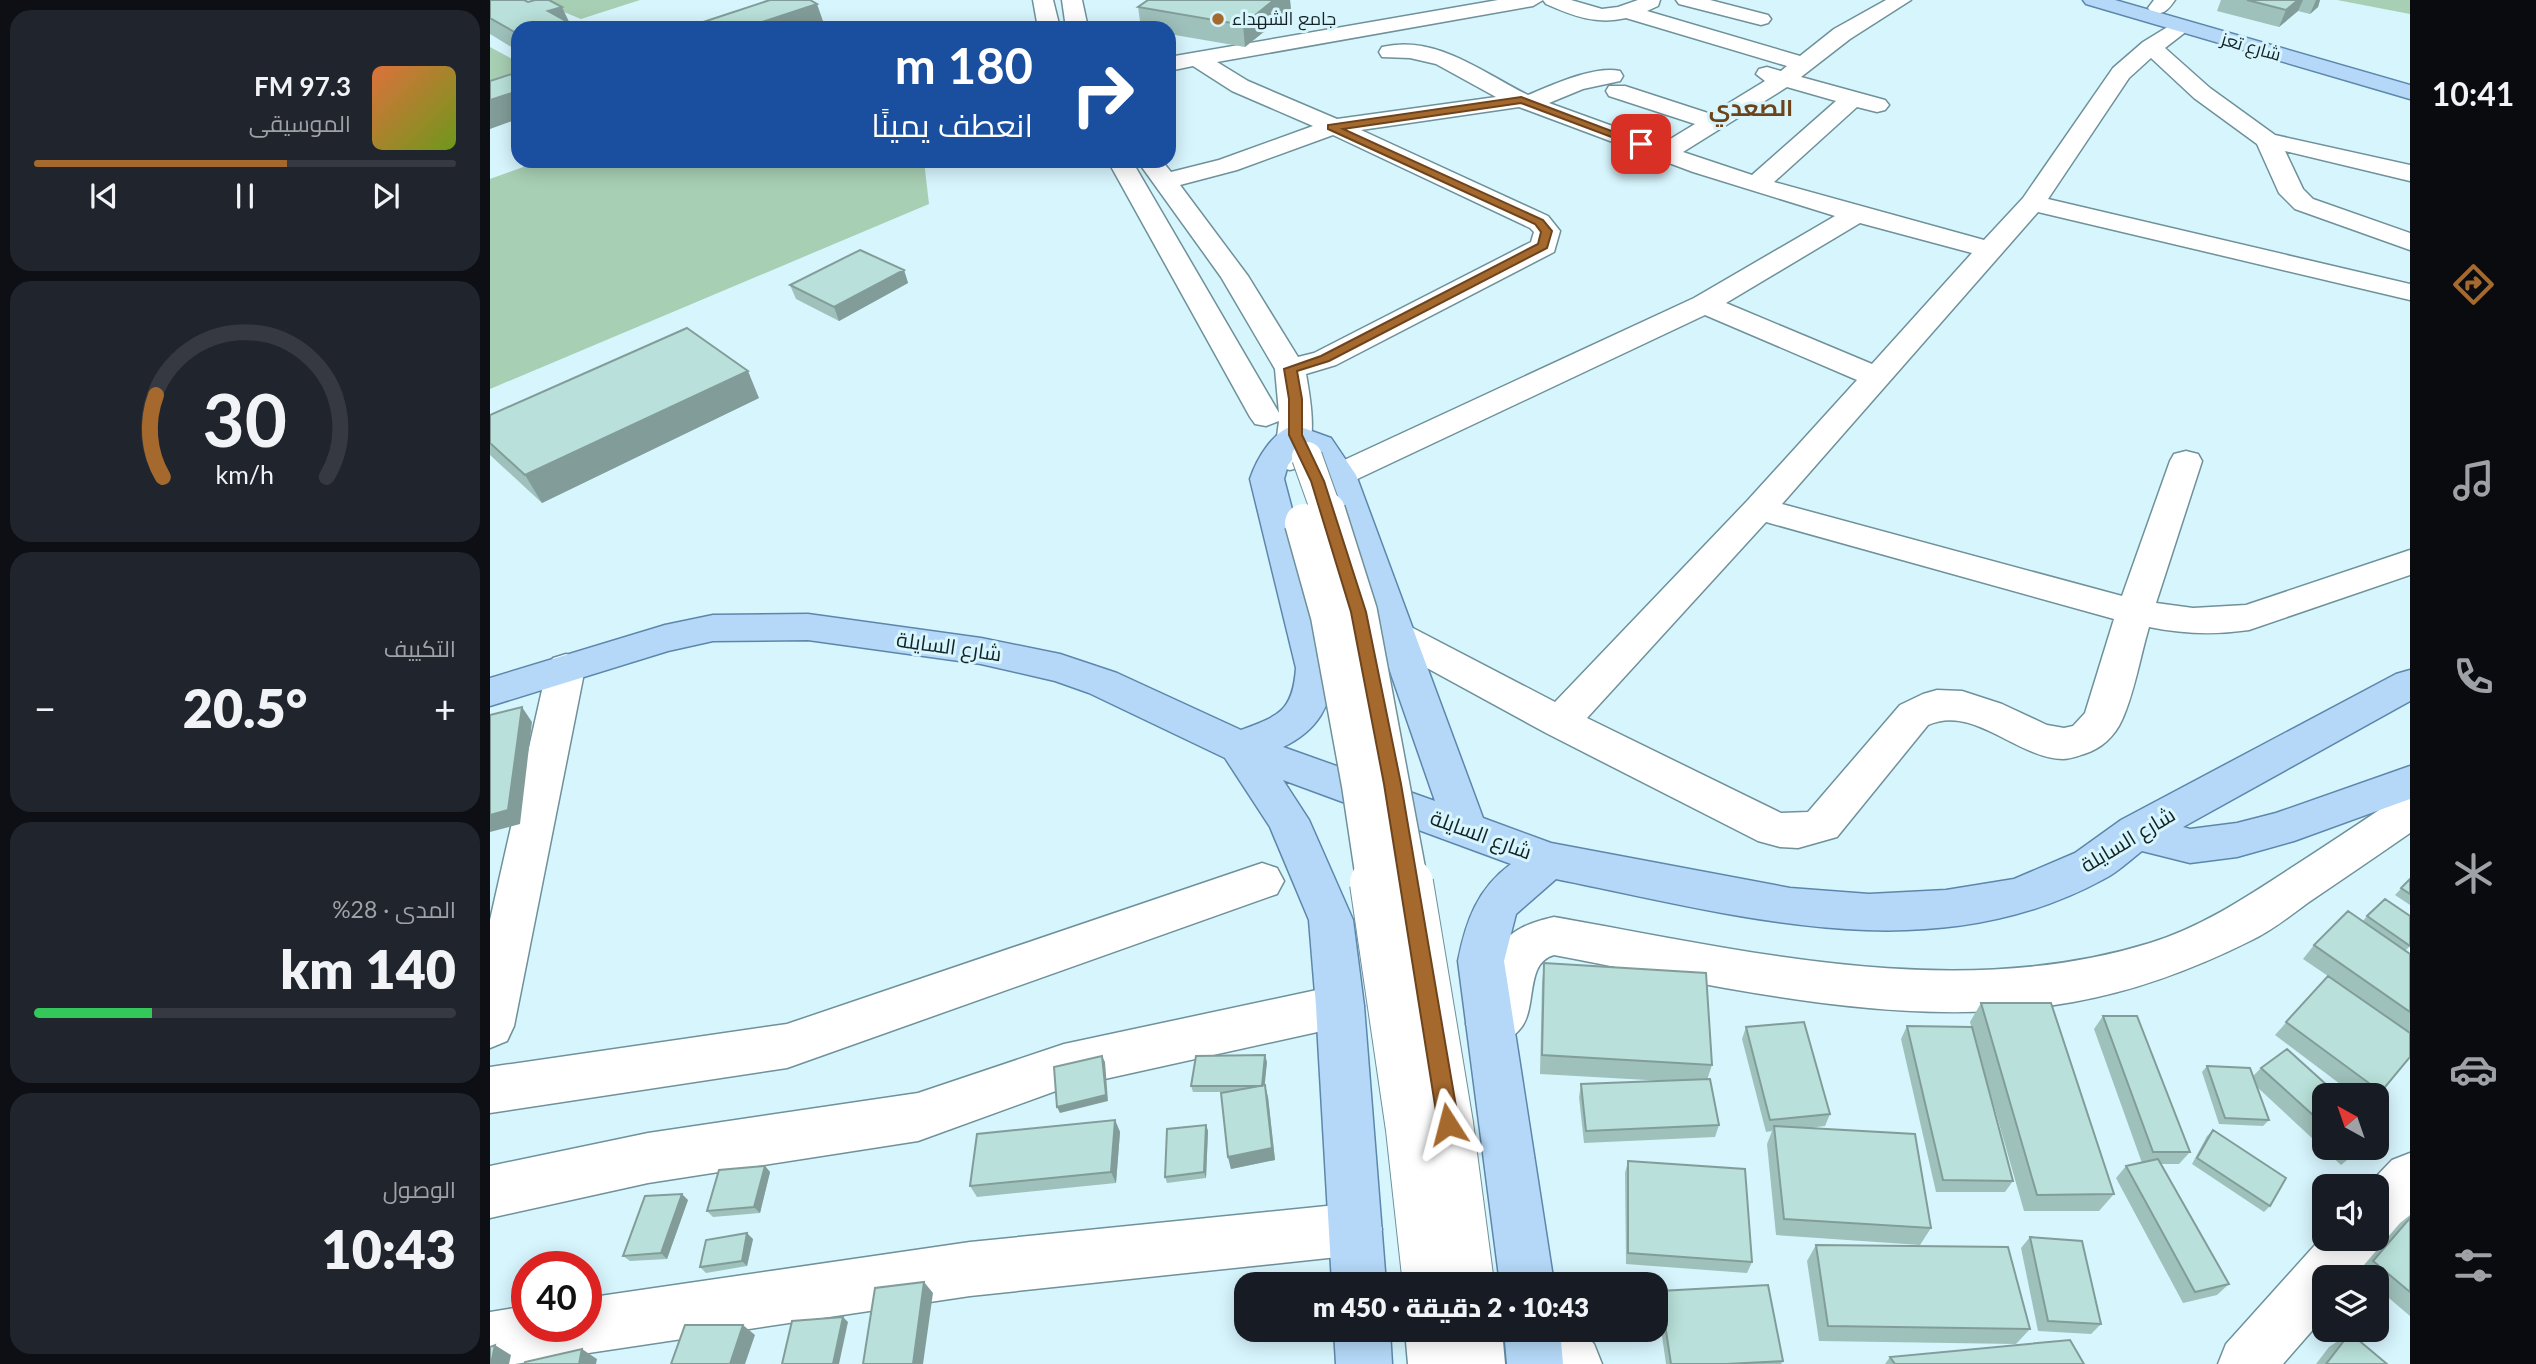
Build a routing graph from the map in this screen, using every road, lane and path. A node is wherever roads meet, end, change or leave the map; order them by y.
1 (1043, 0) edge
2 (1072, 0) edge
3 (1533, 0) edge
4 (1553, 0) edge
5 (1657, 0) edge
6 (1686, 0) edge
7 (1901, 0) edge
8 (2092, 0) edge
9 (2133, 0) edge
10 (2168, 11) edge
11 (1628, 12) junction
12 (1761, 19) dead end
13 (1048, 21) edge
14 (1076, 21) edge
15 (2151, 47) junction
16 (1390, 52) dead end
17 (1197, 60) junction
18 (1176, 63) edge
19 (1750, 71) dead end
20 (1795, 71) junction
21 (2410, 81) edge
22 (2410, 93) edge
23 (1525, 101) junction
24 (1713, 122) junction
25 (1332, 127) junction
26 (2267, 140) junction
27 (1664, 153) junction
28 (1124, 168) edge
29 (1156, 171) edge
30 (2410, 173) edge
31 (1757, 184) junction
32 (2032, 203) junction
33 (1854, 216) junction
34 (2410, 242) edge
35 (1992, 250) junction
36 (2410, 292) edge
37 (1704, 304) junction
38 (1290, 369) junction
39 (1876, 377) junction
40 (1299, 449) junction
41 (2186, 461) dead end
42 (1759, 509) junction
43 (2410, 562) edge
44 (2135, 610) junction
45 (1396, 635) junction
46 (566, 668) junction
47 (2410, 684) edge
48 (490, 692) edge
49 (1560, 722) junction
50 (1239, 747) junction
51 (2410, 782) edge
52 (2410, 811) edge
53 (1466, 830) junction
54 (2136, 832) junction
55 (1549, 860) junction
56 (1262, 881) dead end
57 (1340, 1006) junction
58 (1490, 1024) junction
59 (490, 1026) edge
60 (490, 1090) edge
61 (2410, 1178) edge
62 (490, 1192) edge
63 (2389, 1201) edge
64 (1356, 1230) junction
65 (2345, 1251) edge
66 (1358, 1272) edge
67 (1427, 1272) edge
68 (1467, 1272) edge
69 (1525, 1272) edge
70 (602, 1323) edge
71 (511, 1337) edge
72 (490, 1340) edge
73 (1363, 1342) edge
74 (1434, 1342) edge
75 (1475, 1342) edge
76 (1533, 1342) edge
77 (1555, 1342) edge
78 (1364, 1364) edge
79 (1436, 1364) edge
80 (1477, 1364) edge
81 (1535, 1364) edge
82 (1574, 1364) edge
83 (2246, 1364) edge

1 - 13 street
2 - 14 street
3 - 17 street
4 - 11 street
5 - 11 street
6 - 12 street
7 - 20 street
8 - 10 main road, شارع تعز
9 - 10 main road, شارع تعز
10 - 15 street
10 - 21 main road, شارع تعز
10 - 22 main road, شارع تعز
11 - 20 street
15 - 26 street
15 - 32 street
16 - 23 street
17 - 18 street
17 - 25 street
19 - 20 street
20 - 24 street
20 - 31 street
23 - 24 street
23 - 25 street
23 - 27 street
24 - 27 street
25 - 29 street
25 - 38 street
26 - 30 street
26 - 34 street
27 - 31 street
28 - 40 street
29 - 38 street
31 - 33 street
32 - 35 street
32 - 36 street
33 - 35 street
33 - 37 street
35 - 39 street
37 - 39 street
37 - 40 street
38 - 40 street
39 - 42 street
40 - 45 main road
40 - 50 main road
40 - 67 street, bridge
40 - 68 street, bridge
41 - 44 street
42 - 44 street
42 - 49 street
43 - 44 street
44 - 49 street
45 - 49 street
45 - 53 main road
46 - 48 main road, شارع السايلة
46 - 50 main road, شارع السايلة
46 - 59 street
47 - 54 main road, شارع السايلة
50 - 53 main road, شارع السايلة
50 - 57 main road
51 - 54 main road
52 - 58 street
53 - 55 main road, شارع السايلة
54 - 55 main road, شارع السايلة
55 - 58 main road
56 - 60 street
57 - 62 street
57 - 64 main road
58 - 69 main road
61 - 63 street
64 - 66 main road
64 - 70 street
65 - 83 street
71 - 72 street
73 - 78 main road
74 - 79 street
75 - 80 street
76 - 81 main road
77 - 82 street

